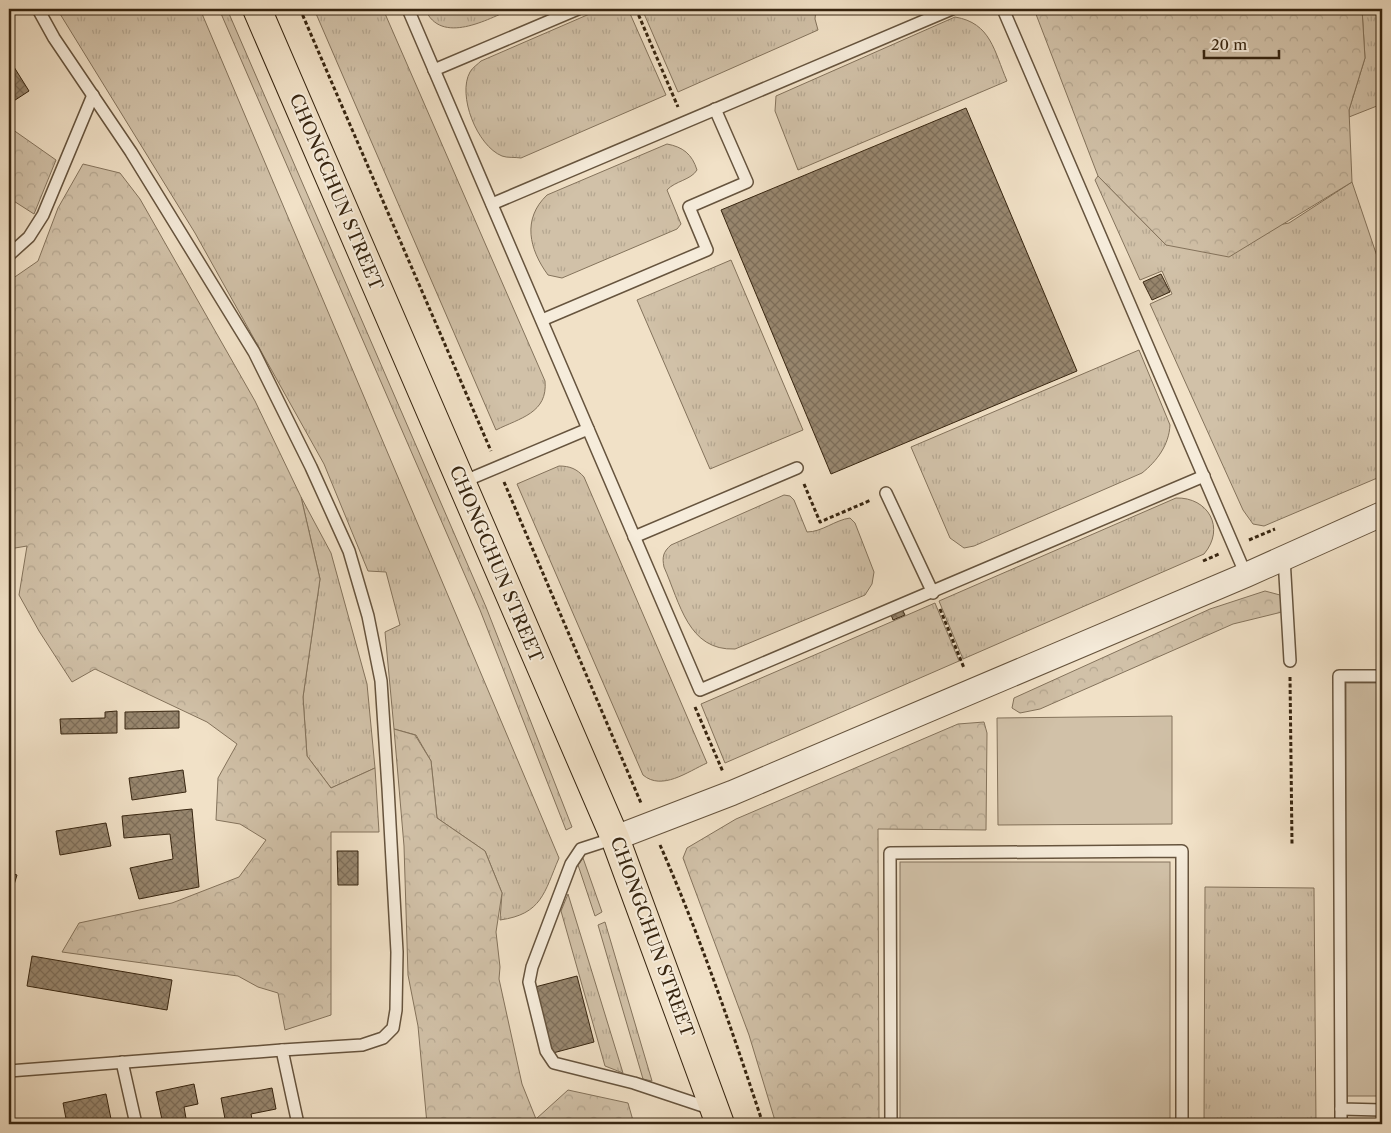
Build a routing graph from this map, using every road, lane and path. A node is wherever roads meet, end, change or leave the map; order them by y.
1 (38, 9) edge
2 (258, 9) edge
3 (300, 9) edge
4 (408, 9) edge
5 (578, 9) edge
6 (636, 9) edge
7 (951, 9) edge
8 (1003, 9) edge
9 (434, 70) junction
10 (93, 95) junction
11 (715, 109) junction
12 (685, 122) junction
13 (492, 204) junction
14 (9, 255) edge
15 (542, 320) junction
16 (588, 429) junction
17 (498, 467) junction
18 (796, 468) joint
19 (1204, 476) junction
20 (460, 483) junction
21 (886, 494) joint
22 (1382, 514) edge
23 (634, 537) junction
24 (1284, 558) junction
25 (1246, 575) junction
26 (933, 593) junction
27 (1290, 661) joint
28 (1382, 676) edge
29 (700, 690) junction
30 (974, 690) junction
31 (732, 793) junction
32 (651, 824) junction
33 (615, 838) junction
34 (1292, 844) dead end
35 (282, 1050) junction
36 (122, 1062) junction
37 (9, 1070) edge
38 (1341, 1109) junction
39 (1382, 1110) edge
40 (717, 1120) edge
41 (136, 1124) edge
42 (298, 1124) edge
43 (763, 1124) edge
44 (891, 1124) edge
45 (1182, 1124) edge
46 (1341, 1124) edge

1 - 10 lane
2 - 20 main road, CHONGCHUN STREET
3 - 17 path
4 - 9 lane
5 - 9 lane
6 - 12 path
7 - 11 lane
8 - 19 lane
9 - 13 lane
10 - 14 lane
10 - 35 lane
11 - 12 lane
11 - 15 lane
12 - 13 lane
13 - 15 lane
15 - 16 lane
16 - 17 lane
16 - 23 lane
17 - 20 lane
17 - 32 path
18 - 21 path
18 - 23 lane
19 - 25 lane
19 - 26 lane
20 - 33 main road, CHONGCHUN STREET
21 - 26 lane
22 - 24 street
23 - 29 lane
24 - 25 street
24 - 27 lane
25 - 30 street
26 - 29 lane
26 - 30 path
27 - 34 path
28 - 38 lane
29 - 31 path
30 - 31 street
31 - 32 street
32 - 33 street
32 - 43 path
33 - 40 main road, CHONGCHUN STREET
33 - 40 lane
35 - 36 lane
35 - 42 lane
36 - 37 lane
36 - 41 lane
38 - 39 lane
38 - 46 lane
44 - 45 lane

